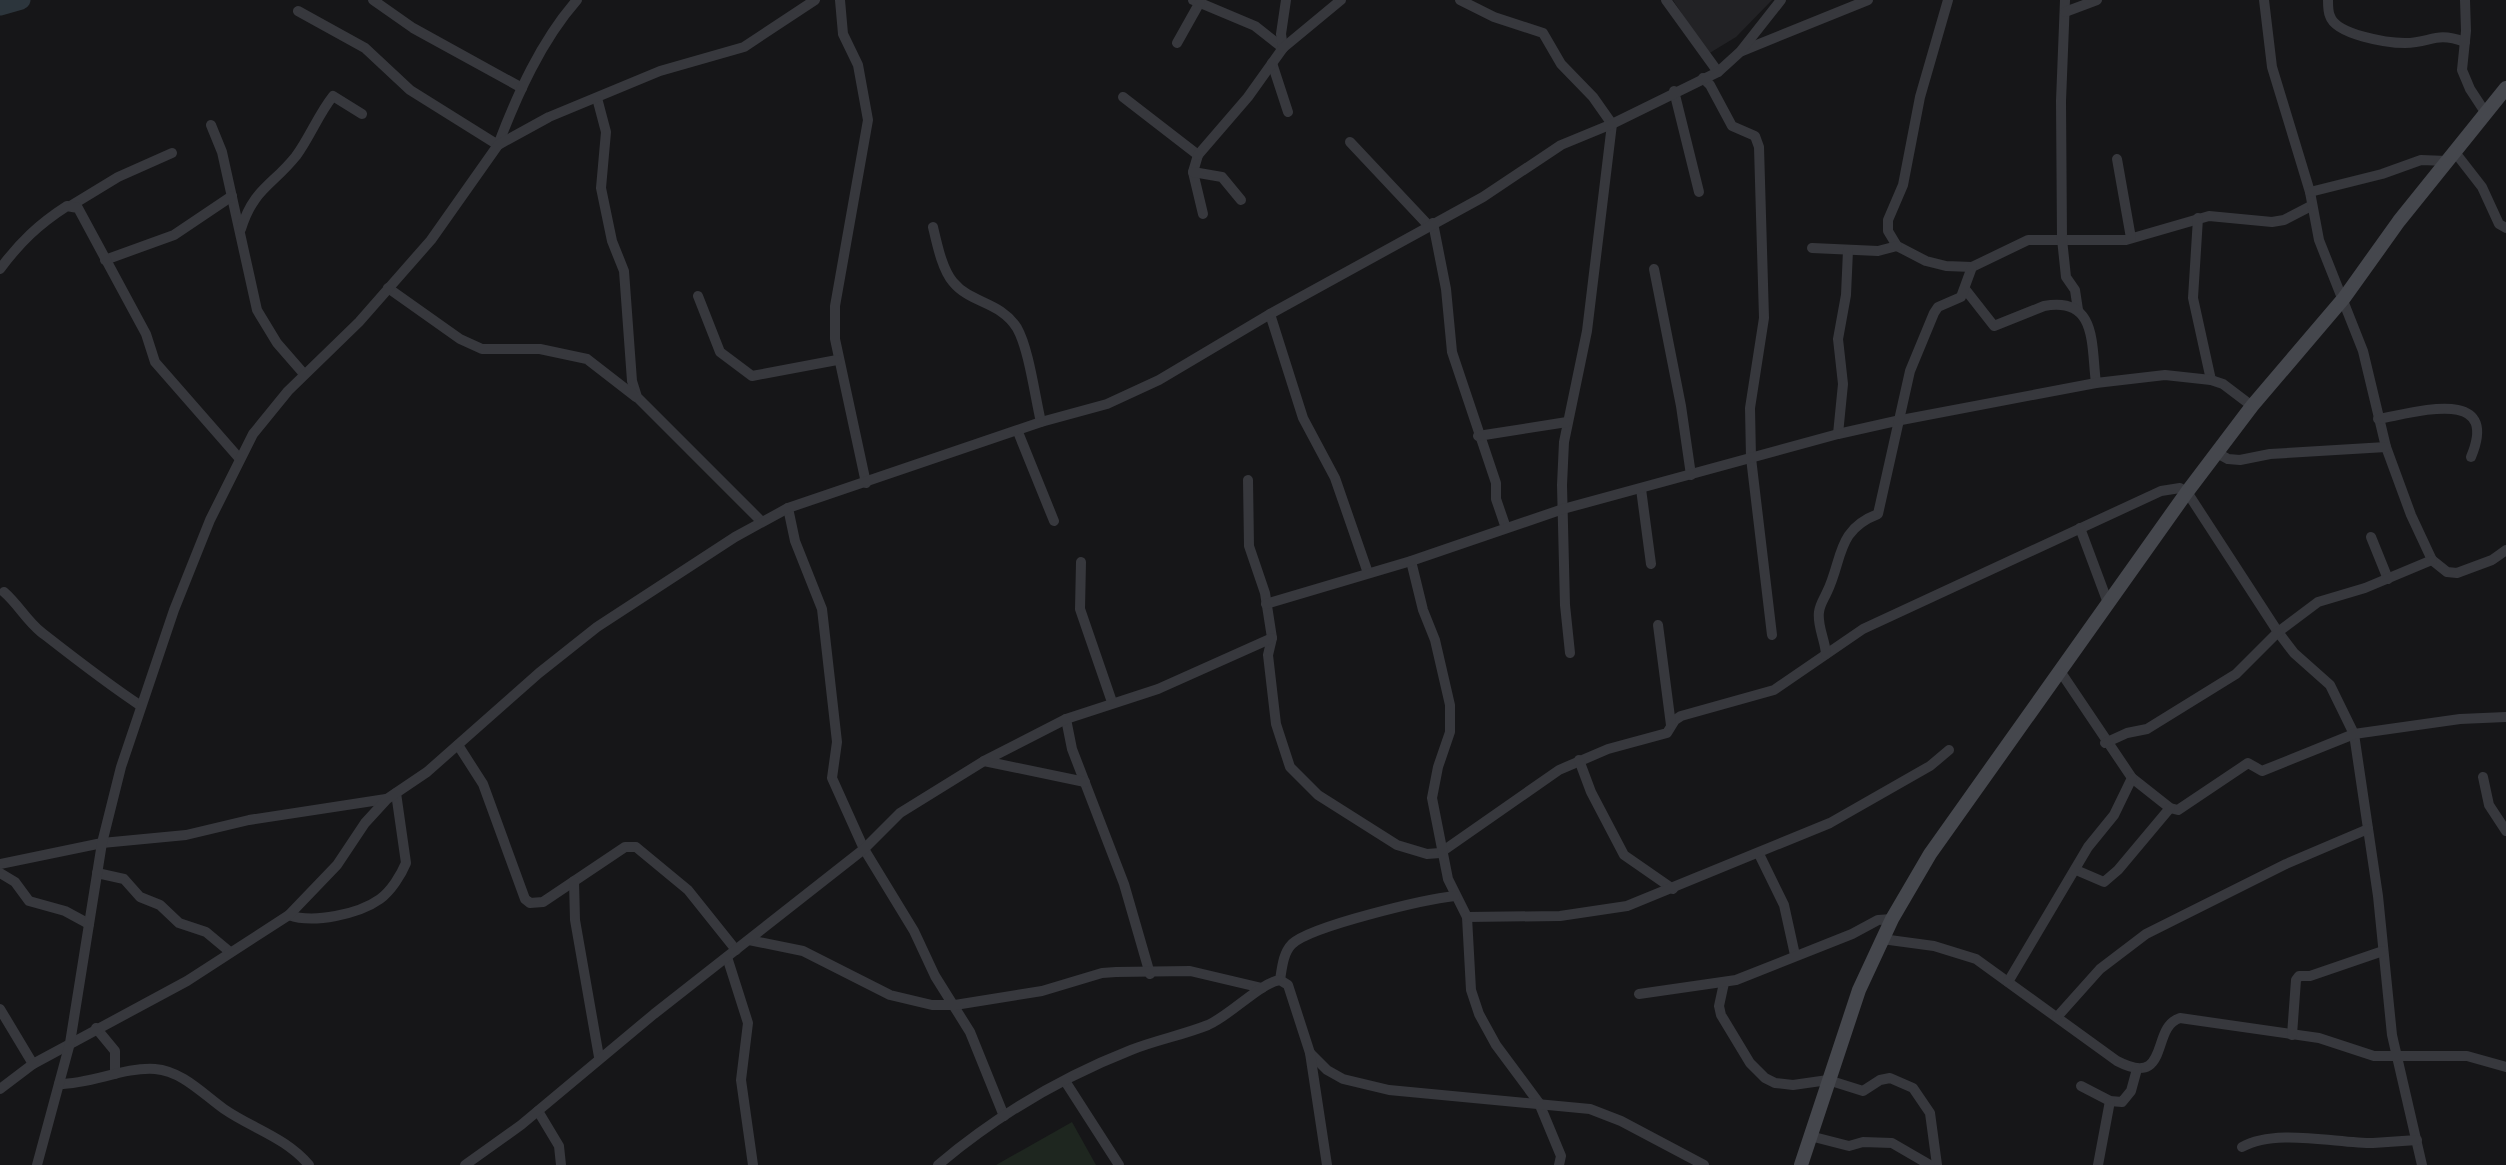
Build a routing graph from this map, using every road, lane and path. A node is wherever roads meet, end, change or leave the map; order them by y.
1 (373, 0) edge
2 (577, 0) edge
3 (815, 0) edge
4 (840, 0) edge
5 (1286, 0) edge
6 (1341, 0) edge
7 (1460, 0) edge
8 (1666, 0) edge
9 (1781, 0) edge
10 (1868, 0) edge
11 (1948, 0) edge
12 (2065, 0) edge
13 (2097, 0) edge
14 (2264, 0) edge
15 (2328, 0) edge
16 (2465, 0) edge
17 (1196, 1) edge
18 (298, 11) dead end
19 (2065, 12) junction
20 (2465, 42) junction
21 (1177, 43) dead end
22 (1283, 48) junction
23 (1741, 52) junction
24 (1272, 63) junction
25 (1718, 72) junction
26 (1703, 78) junction
27 (522, 88) junction
28 (2506, 88) edge
29 (1674, 91) junction
30 (1123, 97) dead end
31 (597, 98) junction
32 (1288, 112) dead end
33 (2486, 112) junction
34 (362, 114) dead end
35 (1612, 124) junction
36 (211, 125) dead end
37 (1350, 142) dead end
38 (498, 145) junction
39 (172, 153) dead end
40 (1198, 155) junction
41 (2450, 156) junction
42 (2117, 159) dead end
43 (1193, 172) junction
44 (1699, 192) dead end
45 (2310, 192) junction
46 (232, 197) junction
47 (1241, 200) dead end
48 (72, 205) junction
49 (2311, 206) junction
50 (1203, 214) dead end
51 (2198, 218) junction
52 (1431, 225) junction
53 (933, 227) dead end
54 (2506, 228) edge
55 (241, 229) junction
56 (2062, 239) junction
57 (2132, 239) junction
58 (1897, 246) junction
59 (1812, 248) dead end
60 (1848, 250) junction
61 (105, 260) junction
62 (1972, 267) junction
63 (0, 269) edge
64 (1654, 269) dead end
65 (388, 288) junction
66 (1965, 289) junction
67 (698, 296) dead end
68 (2344, 298) junction
69 (2078, 310) junction
70 (1270, 314) junction
71 (837, 360) junction
72 (304, 374) junction
73 (2211, 380) junction
74 (2096, 383) junction
75 (637, 397) junction
76 (2252, 406) junction
77 (2378, 419) junction
78 (1896, 421) junction
79 (1041, 422) junction
80 (1567, 422) junction
81 (1018, 432) junction
82 (1838, 434) junction
83 (1478, 436) junction
84 (2386, 447) junction
85 (2217, 453) junction
86 (2471, 457) dead end
87 (239, 458) junction
88 (1751, 458) junction
89 (1691, 475) junction
90 (1248, 480) dead end
91 (866, 483) junction
92 (1641, 489) junction
93 (2187, 492) junction
94 (788, 508) junction
95 (1563, 509) junction
96 (1054, 521) dead end
97 (761, 522) junction
98 (1506, 528) junction
99 (2080, 528) junction
100 (2371, 537) dead end
101 (2506, 550) edge
102 (2432, 560) junction
103 (1411, 561) junction
104 (1081, 562) dead end
105 (1651, 564) dead end
106 (1368, 573) junction
107 (2388, 579) junction
108 (4, 592) dead end
109 (2108, 603) junction
110 (1266, 604) junction
111 (1658, 625) dead end
112 (2278, 632) junction
113 (1772, 635) dead end
114 (1272, 638) junction
115 (1570, 653) dead end
116 (1826, 654) junction
117 (2060, 671) junction
118 (1112, 702) junction
119 (141, 706) junction
120 (2506, 717) edge
121 (1066, 719) junction
122 (1672, 729) junction
123 (2354, 734) junction
124 (2105, 743) junction
125 (458, 745) junction
126 (1949, 750) dead end
127 (1579, 760) junction
128 (984, 761) junction
129 (2483, 777) dead end
130 (2132, 778) junction
131 (1085, 782) junction
132 (391, 796) junction
133 (2170, 808) junction
134 (2368, 829) junction
135 (2506, 831) edge
136 (102, 843) junction
137 (864, 849) junction
138 (1440, 853) junction
139 (1759, 853) junction
140 (0, 864) edge
141 (2076, 870) junction
142 (0, 873) edge
143 (97, 873) junction
144 (574, 881) junction
145 (1673, 889) junction
146 (1455, 896) junction
147 (289, 915) junction
148 (1467, 917) junction
149 (1892, 919) junction
150 (89, 924) junction
151 (1882, 939) junction
152 (749, 940) junction
153 (736, 950) junction
154 (2382, 951) junction
155 (230, 952) junction
156 (1795, 955) junction
157 (727, 957) junction
158 (1150, 974) junction
159 (1280, 980) junction
160 (2008, 982) junction
161 (1724, 983) junction
162 (1262, 988) junction
163 (1639, 994) dead end
164 (955, 1005) junction
165 (0, 1009) edge
166 (2057, 1017) junction
167 (96, 1028) junction
168 (2292, 1035) junction
169 (70, 1043) junction
170 (1310, 1053) junction
171 (600, 1058) junction
172 (2398, 1058) junction
173 (33, 1064) junction
174 (2505, 1065) edge
175 (2137, 1069) junction
176 (115, 1074) junction
177 (1828, 1080) junction
178 (1065, 1081) junction
179 (2, 1083) edge
180 (60, 1084) junction
181 (2081, 1086) dead end
182 (2110, 1101) junction
183 (1539, 1103) junction
184 (538, 1111) junction
185 (1004, 1116) junction
186 (1810, 1136) junction
187 (2417, 1140) junction
188 (2242, 1147) dead end
189 (1561, 1162) edge
190 (37, 1165) edge
191 (309, 1165) edge
192 (466, 1165) edge
193 (561, 1165) edge
194 (753, 1165) edge
195 (939, 1165) edge
196 (1119, 1165) edge
197 (1327, 1165) edge
198 (1704, 1165) edge
199 (1801, 1165) edge
200 (1930, 1165) edge
201 (1937, 1165) edge
202 (2098, 1165) edge
203 (2422, 1165) edge

1 - 27 street
2 - 27 street
3 - 31 street
4 - 71 street
5 - 22 street
6 - 22 street
7 - 35 street
8 - 25 street
9 - 23 street
10 - 23 street
11 - 58 street
12 - 19 street
13 - 19 street
14 - 45 street
15 - 20 street
16 - 20 street
17 - 21 street
17 - 22 street
18 - 38 street
19 - 56 street
20 - 33 street
22 - 24 street
23 - 25 street
24 - 32 street
24 - 40 street
25 - 26 street
26 - 29 street
26 - 88 street
27 - 38 street
28 - 33 street
29 - 35 street
29 - 44 street
30 - 40 street
31 - 38 street
31 - 75 street
33 - 41 street
34 - 55 street
35 - 52 street
35 - 80 street
36 - 46 street
37 - 52 street
38 - 65 street
39 - 48 street
40 - 43 street
41 - 45 street
41 - 54 street
41 - 68 street
42 - 57 street
43 - 47 street
43 - 50 street
45 - 49 street
46 - 55 street
46 - 61 street
48 - 61 street
48 - 63 street
49 - 51 street
49 - 68 street
51 - 57 street
51 - 73 street
52 - 70 street
52 - 83 street
53 - 79 street
55 - 72 street
56 - 57 street
56 - 62 street
56 - 69 street
58 - 60 street
58 - 62 street
59 - 60 street
60 - 82 street
61 - 87 street
62 - 66 street
64 - 89 street
65 - 72 street
65 - 75 street
66 - 69 street
66 - 78 street
67 - 71 street
68 - 76 street
68 - 77 street
69 - 74 street
70 - 79 street
70 - 106 street
71 - 91 street
72 - 87 street
73 - 74 street
73 - 76 street
74 - 78 street
75 - 97 street
76 - 85 street
77 - 84 street
77 - 86 street
78 - 82 street
78 - 116 street
79 - 81 street
80 - 83 street
80 - 95 street
81 - 91 street
81 - 96 street
82 - 88 street
83 - 98 street
84 - 85 street
84 - 102 street
85 - 93 street
87 - 119 street
88 - 89 street
88 - 113 street
89 - 92 street
90 - 110 street
91 - 94 street
92 - 95 street
92 - 105 street
93 - 99 street
93 - 109 street
93 - 112 street
94 - 97 street
94 - 137 street
95 - 98 street
95 - 115 street
97 - 125 street
98 - 103 street
99 - 109 street
99 - 116 street
100 - 107 street
101 - 102 street
102 - 107 street
103 - 106 street
103 - 138 street
104 - 118 street
106 - 110 street
107 - 112 street
108 - 119 street
109 - 117 street
110 - 114 street
111 - 122 street
112 - 123 street
112 - 124 street
114 - 118 street
114 - 138 street
116 - 122 street
117 - 124 street
117 - 149 street
118 - 121 street
119 - 136 street
120 - 123 street
121 - 128 street
121 - 131 street
122 - 127 street
123 - 133 street
123 - 134 street
124 - 130 street
125 - 132 street
125 - 144 street
126 - 139 street
127 - 138 street
127 - 145 street
128 - 131 street
128 - 137 street
129 - 135 street
130 - 133 street
130 - 141 street
131 - 158 street
132 - 136 street
132 - 147 street
132 - 147 street
133 - 141 street
134 - 154 street
134 - 166 street
136 - 140 street
136 - 143 street
137 - 152 street
137 - 164 street
138 - 146 street
139 - 145 street
139 - 156 street
141 - 160 street
142 - 150 street
143 - 150 street
143 - 155 street
144 - 153 street
144 - 171 street
145 - 148 street
146 - 148 street
146 - 159 street
147 - 155 street
148 - 183 street
149 - 151 street
149 - 156 street
150 - 169 street
151 - 160 street
151 - 177 street
152 - 153 street
152 - 164 street
153 - 157 street
154 - 168 street
154 - 172 street
155 - 167 street
156 - 161 street
157 - 171 street
157 - 194 street
158 - 162 street
158 - 164 street
159 - 162 street
159 - 170 street
160 - 166 street
161 - 163 street
161 - 177 street
162 - 178 street
164 - 185 street
165 - 173 street
166 - 175 street
167 - 169 street
167 - 176 street
168 - 172 street
168 - 175 street
169 - 173 street
169 - 180 street
170 - 183 street
170 - 197 street
171 - 184 street
172 - 174 street
172 - 187 street
173 - 179 street
175 - 182 street
176 - 180 street
176 - 191 street
177 - 186 street
177 - 201 street
178 - 185 street
178 - 196 street
180 - 190 street
181 - 182 street
182 - 202 street
183 - 189 street
183 - 198 street
184 - 192 street
184 - 193 street
185 - 195 street
186 - 199 street
186 - 200 street
187 - 188 street
187 - 203 street

